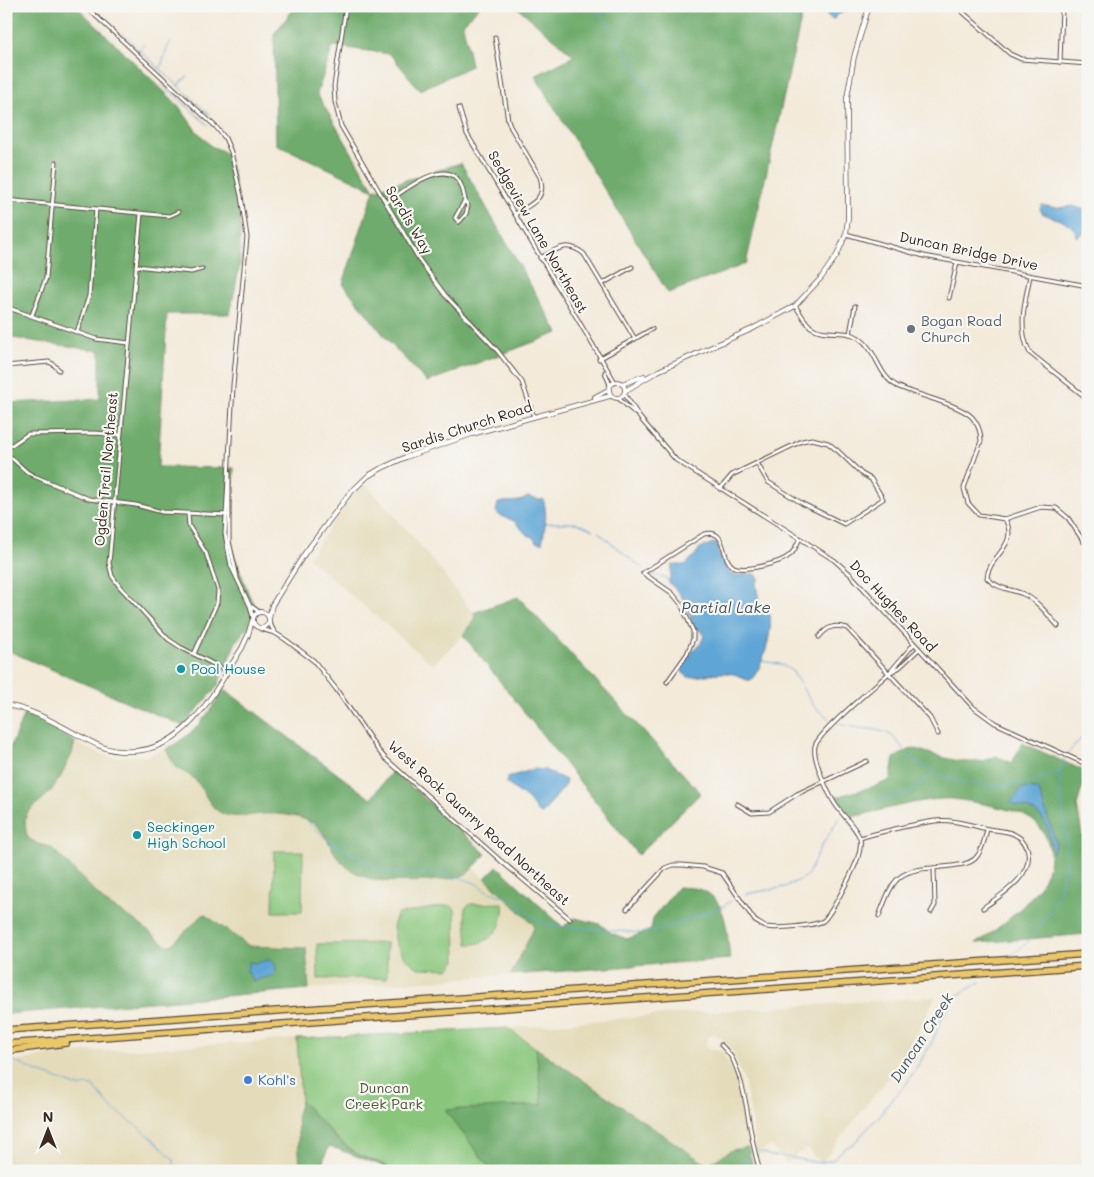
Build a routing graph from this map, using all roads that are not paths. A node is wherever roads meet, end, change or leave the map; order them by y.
1 (85, 6) edge
2 (346, 6) edge
3 (869, 6) edge
4 (956, 6) edge
5 (1062, 8) dead end
6 (495, 38) dead end
7 (1060, 62) junction
8 (1088, 64) edge
9 (459, 108) dead end
10 (56, 162) dead end
11 (6, 200) edge
12 (465, 200) junction
13 (386, 203) junction
14 (54, 205) junction
15 (96, 209) junction
16 (178, 212) dead end
17 (141, 214) junction
18 (515, 214) junction
19 (846, 234) junction
20 (540, 258) junction
21 (956, 262) junction
22 (136, 266) junction
23 (632, 267) dead end
24 (202, 268) dead end
25 (1030, 276) junction
26 (602, 284) junction
27 (1088, 286) edge
28 (949, 298) dead end
29 (795, 306) junction
30 (855, 306) dead end
31 (6, 307) edge
32 (32, 316) junction
33 (652, 329) dead end
34 (76, 332) junction
35 (850, 334) junction
36 (635, 339) junction
37 (129, 343) junction
38 (599, 359) junction
39 (6, 366) edge
40 (59, 370) dead end
41 (658, 371) junction
42 (612, 384) junction
43 (622, 384) junction
44 (608, 390) junction
45 (624, 392) junction
46 (610, 396) junction
47 (618, 398) junction
48 (1088, 398) edge
49 (586, 401) junction
50 (534, 417) junction
51 (640, 418) junction
52 (120, 436) junction
53 (6, 451) edge
54 (757, 463) junction
55 (720, 489) junction
56 (114, 503) junction
57 (188, 514) junction
58 (227, 515) junction
59 (1005, 519) junction
60 (800, 538) junction
61 (1088, 545) edge
62 (248, 602) junction
63 (272, 605) junction
64 (260, 612) junction
65 (252, 619) junction
66 (269, 621) junction
67 (1058, 626) dead end
68 (260, 629) junction
69 (275, 633) junction
70 (248, 635) junction
71 (819, 637) dead end
72 (913, 645) junction
73 (918, 650) junction
74 (194, 654) junction
75 (226, 671) junction
76 (889, 673) junction
77 (667, 682) dead end
78 (6, 705) edge
79 (938, 734) dead end
80 (867, 761) dead end
81 (1088, 765) edge
82 (825, 782) junction
83 (737, 804) dead end
84 (987, 829) junction
85 (860, 838) junction
86 (934, 868) junction
87 (983, 908) dead end
88 (627, 909) dead end
89 (931, 912) dead end
90 (878, 916) dead end
91 (570, 919) dead end
92 (1088, 954) edge
93 (1088, 966) edge
94 (6, 1030) edge
95 (107, 1037) junction
96 (6, 1044) edge
97 (720, 1045) dead end
98 (6, 1052) edge
99 (760, 1171) edge

1 - 58 street
2 - 13 street, Sardis Way
3 - 19 street
4 - 7 street
5 - 7 street
6 - 18 street
7 - 8 street
9 - 18 street, Sedgeview Lane Northeast
10 - 14 street
11 - 14 street
12 - 12 street
12 - 13 street
13 - 50 street, Sardis Way
14 - 15 street
14 - 32 street
15 - 17 street
15 - 34 street
16 - 17 street
17 - 22 street, Ogden Trail Northeast
18 - 20 street, Sedgeview Lane Northeast
19 - 21 street, Duncan Bridge Drive
19 - 29 street
20 - 26 street
20 - 38 street, Sedgeview Lane Northeast
21 - 25 street, Duncan Bridge Drive
21 - 28 street
22 - 24 street
22 - 37 street, Ogden Trail Northeast
23 - 26 street
25 - 27 street, Duncan Bridge Drive
25 - 48 street
26 - 36 street
29 - 35 street
29 - 41 street
30 - 35 street
31 - 32 street
32 - 34 street
33 - 36 street
34 - 37 street
35 - 59 street
36 - 38 street
37 - 52 street, Ogden Trail Northeast
38 - 42 street, Sedgeview Lane Northeast
39 - 40 street
41 - 43 street
41 - 45 street
42 - 43 street
42 - 44 street
43 - 45 street
44 - 46 street
44 - 49 street, Sardis Church Road
45 - 47 street
45 - 51 street, Doc Hughes Road
46 - 47 street
46 - 49 street, Sardis Church Road
47 - 51 street, Doc Hughes Road
49 - 50 street, Sardis Church Road
50 - 63 street, Sardis Church Road
51 - 55 street, Doc Hughes Road
52 - 53 street
52 - 56 street, Ogden Trail Northeast
53 - 56 street
54 - 54 street
54 - 55 street
55 - 60 street, Doc Hughes Road
56 - 57 street
56 - 74 street, Ogden Trail Northeast
57 - 58 street
57 - 74 street
58 - 62 street
59 - 61 street
59 - 67 street
60 - 72 street, Doc Hughes Road
60 - 77 street
62 - 64 street
62 - 65 street
63 - 64 street, Sardis Church Road
63 - 66 street, Sardis Church Road
64 - 65 street
64 - 66 street
65 - 68 street
65 - 70 street
66 - 68 street
66 - 69 street, West Rock Quarry Road Northeast
68 - 69 street, West Rock Quarry Road Northeast
68 - 70 street
69 - 91 street, West Rock Quarry Road Northeast
70 - 75 street
71 - 76 street
72 - 73 street, Doc Hughes Road
72 - 76 street
73 - 76 street
73 - 81 street, Doc Hughes Road
74 - 75 street, Ogden Trail Northeast
75 - 78 street
76 - 79 street
76 - 82 street
80 - 82 street
82 - 83 street
82 - 85 street
84 - 85 street
84 - 86 street
84 - 87 street
85 - 88 street
86 - 89 street
86 - 90 street
92 - 94 highway
93 - 95 highway
95 - 96 highway
95 - 98 highway
97 - 99 street

